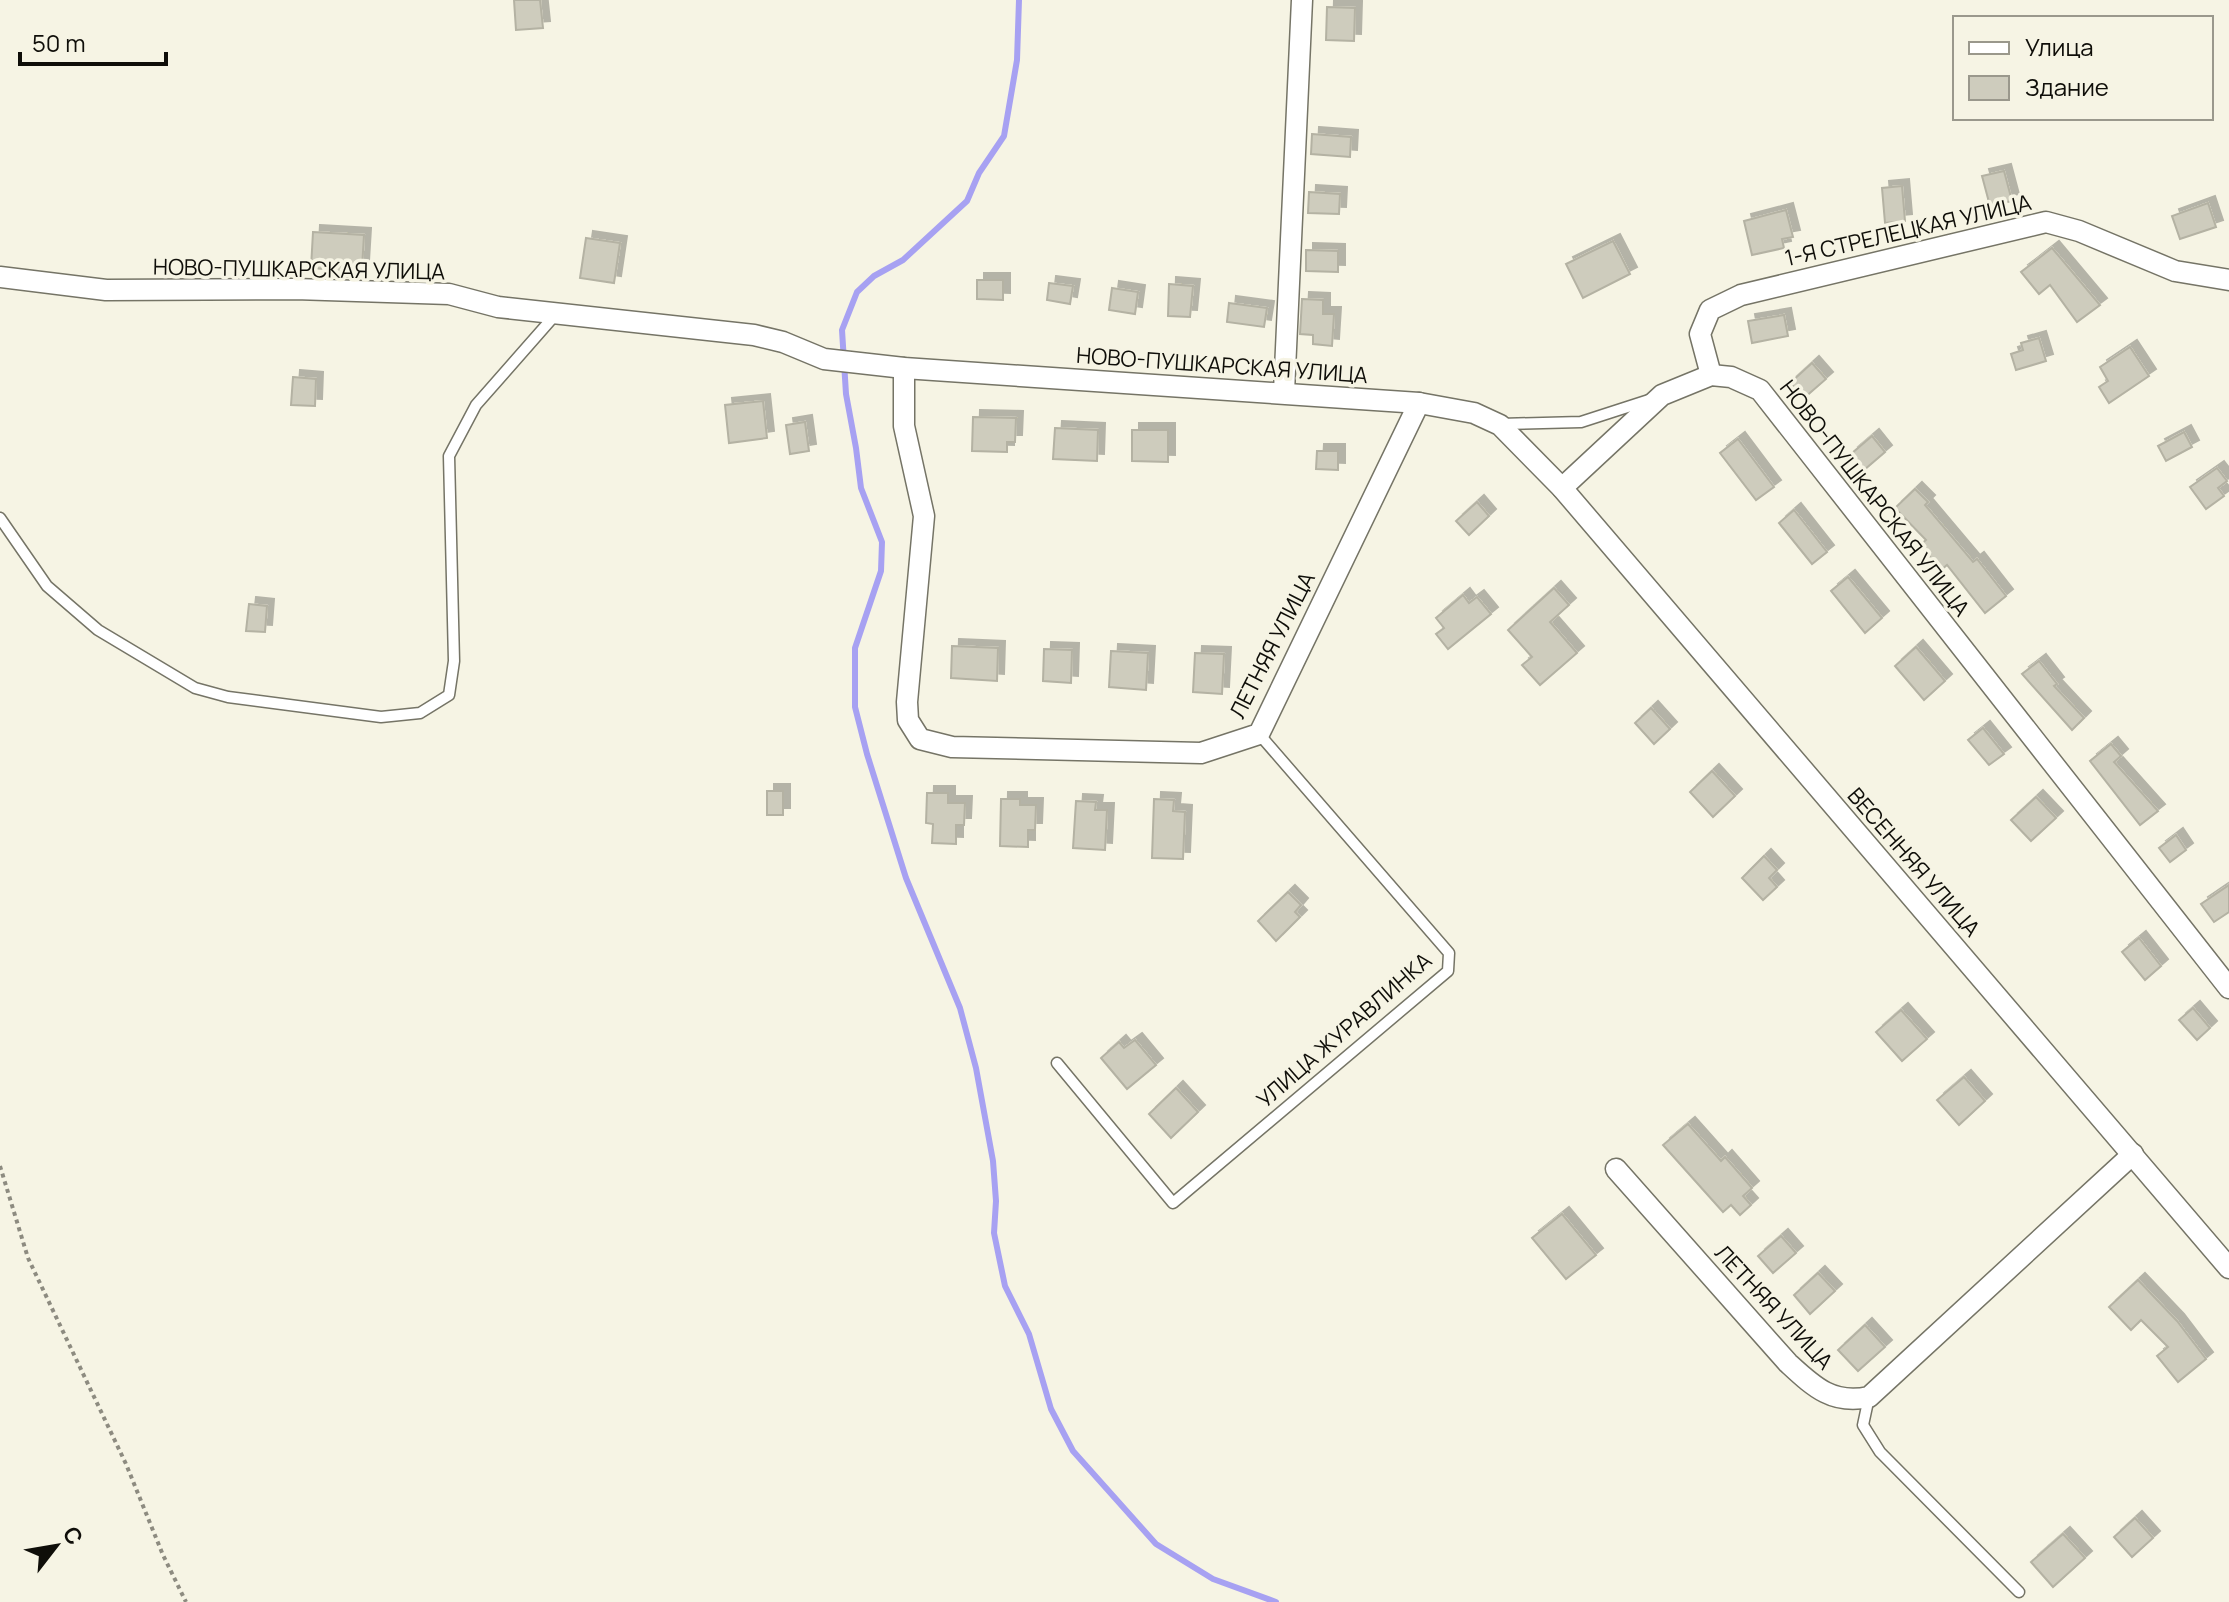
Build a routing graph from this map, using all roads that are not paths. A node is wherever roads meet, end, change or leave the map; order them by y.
1 (1302, 0) edge
2 (0, 277) edge
3 (2229, 280) edge
4 (556, 314) junction
5 (904, 368) junction
6 (1711, 375) junction
7 (1284, 392) junction
8 (1662, 395) junction
9 (1419, 403) junction
10 (1500, 425) junction
11 (1562, 488) junction
12 (0, 518) edge
13 (1259, 734) junction
14 (2229, 988) edge
15 (1057, 1063) dead end
16 (2133, 1154) junction
17 (1616, 1169) dead end
18 (2229, 1268) edge
19 (1869, 1397) junction
20 (2019, 1592) dead end

1 - 7 street
2 - 4 street, НОВО-ПУШКАРСКАЯ УЛИЦА
3 - 6 street, 1-Я СТРЕЛЕЦКАЯ УЛИЦА
4 - 5 street, НОВО-ПУШКАРСКАЯ УЛИЦА
4 - 12 lane
5 - 7 street, НОВО-ПУШКАРСКАЯ УЛИЦА
5 - 13 street, ЛЕТНЯЯ УЛИЦА
6 - 8 street
6 - 14 street, НОВО-ПУШКАРСКАЯ УЛИЦА
7 - 9 street, НОВО-ПУШКАРСКАЯ УЛИЦА
8 - 10 lane
8 - 11 street
9 - 10 street, НОВО-ПУШКАРСКАЯ УЛИЦА
9 - 13 street, ЛЕТНЯЯ УЛИЦА
10 - 11 street, НОВО-ПУШКАРСКАЯ УЛИЦА
11 - 16 street, ВЕСЕННЯЯ УЛИЦА
13 - 15 lane, УЛИЦА ЖУРАВЛИНКА
16 - 18 street, ВЕСЕННЯЯ УЛИЦА
16 - 19 street
17 - 19 street, ЛЕТНЯЯ УЛИЦА
19 - 20 lane

